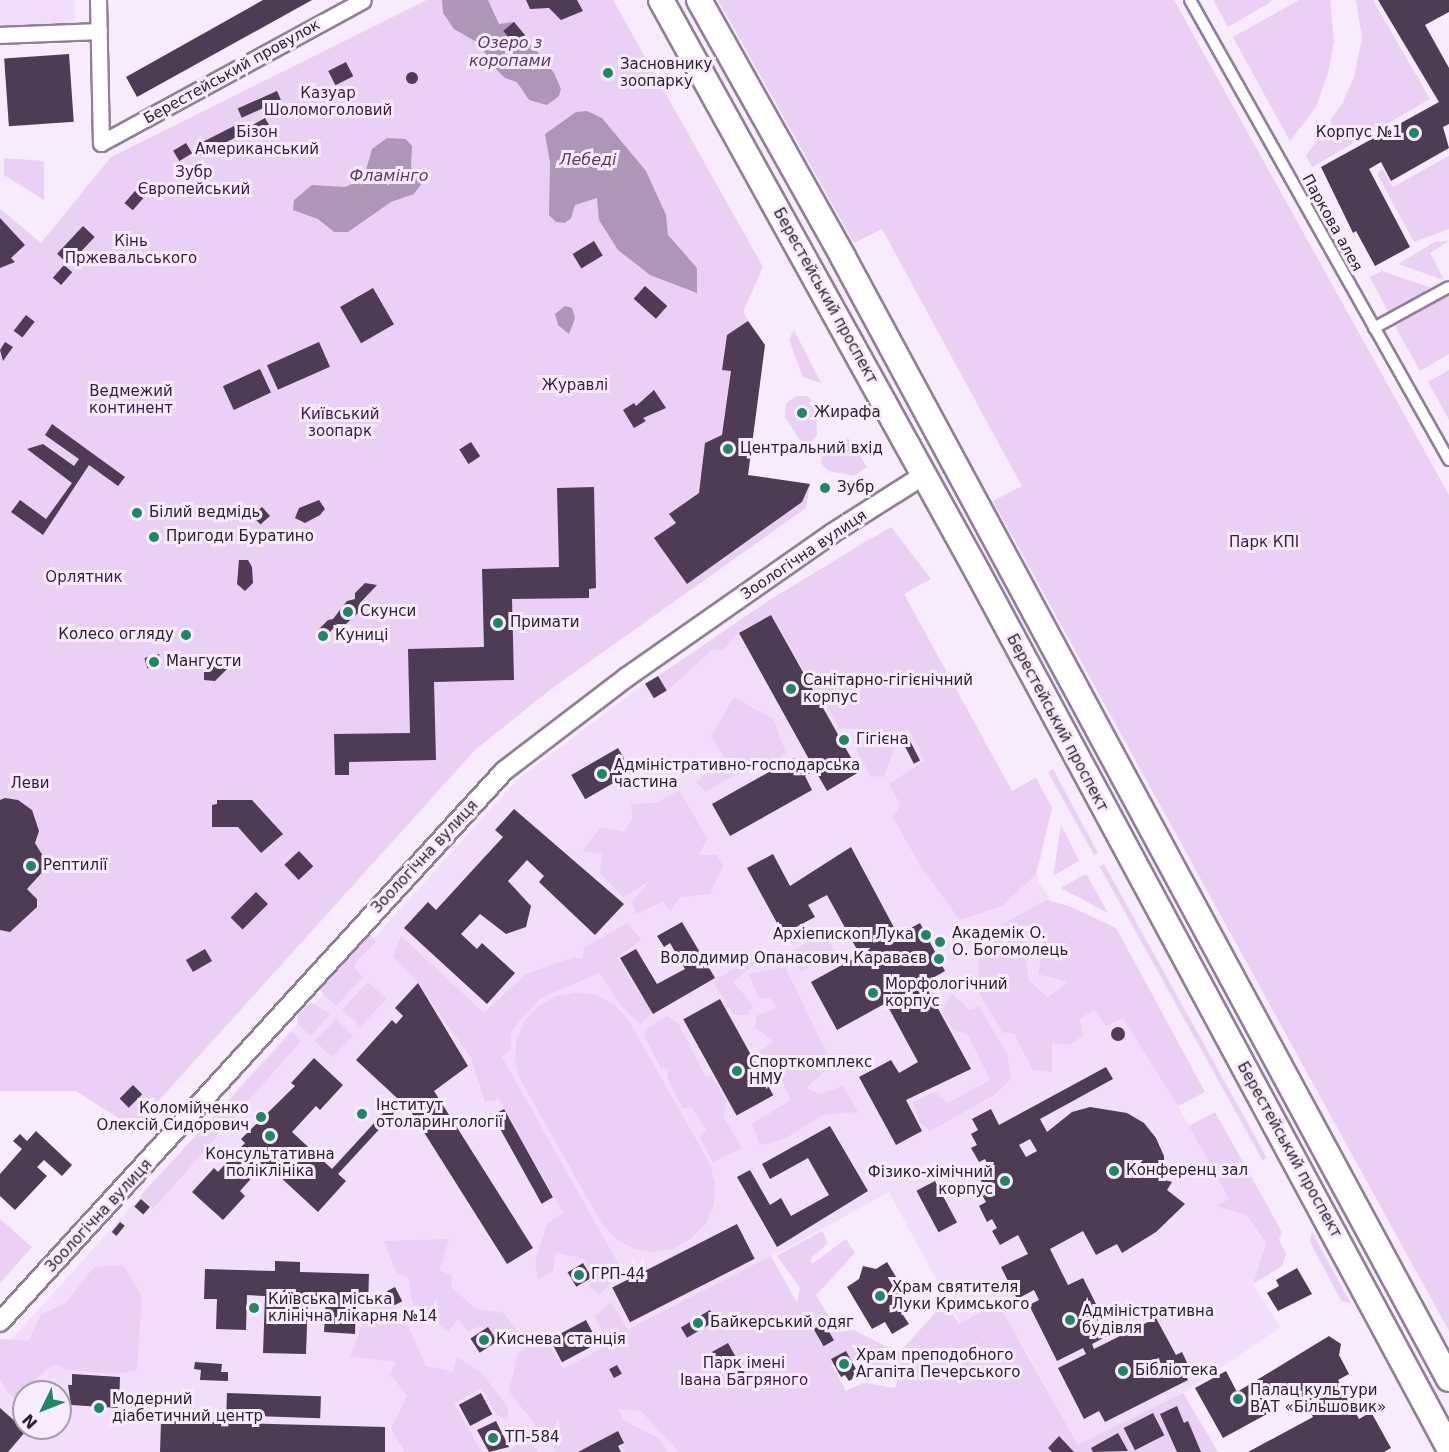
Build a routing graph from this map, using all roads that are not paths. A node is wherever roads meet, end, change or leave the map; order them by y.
1 (98, 0) edge
2 (363, 0) edge
3 (662, 0) edge
4 (699, 0) edge
5 (1190, 0) edge
6 (99, 31) junction
7 (0, 35) edge
8 (1449, 287) edge
9 (1374, 328) junction
10 (1449, 460) edge
11 (924, 475) junction
12 (0, 1322) edge
13 (1449, 1379) edge
14 (1449, 1448) edge

1 - 6 street
2 - 6 street, Берестейський провулок
3 - 11 main road, Берестейський проспект
4 - 13 main road, Берестейський проспект
5 - 9 street, Паркова алея
6 - 7 street
8 - 9 street
9 - 10 street, Паркова алея
11 - 12 street, Зоологічна вулиця
11 - 14 main road, Берестейський проспект

